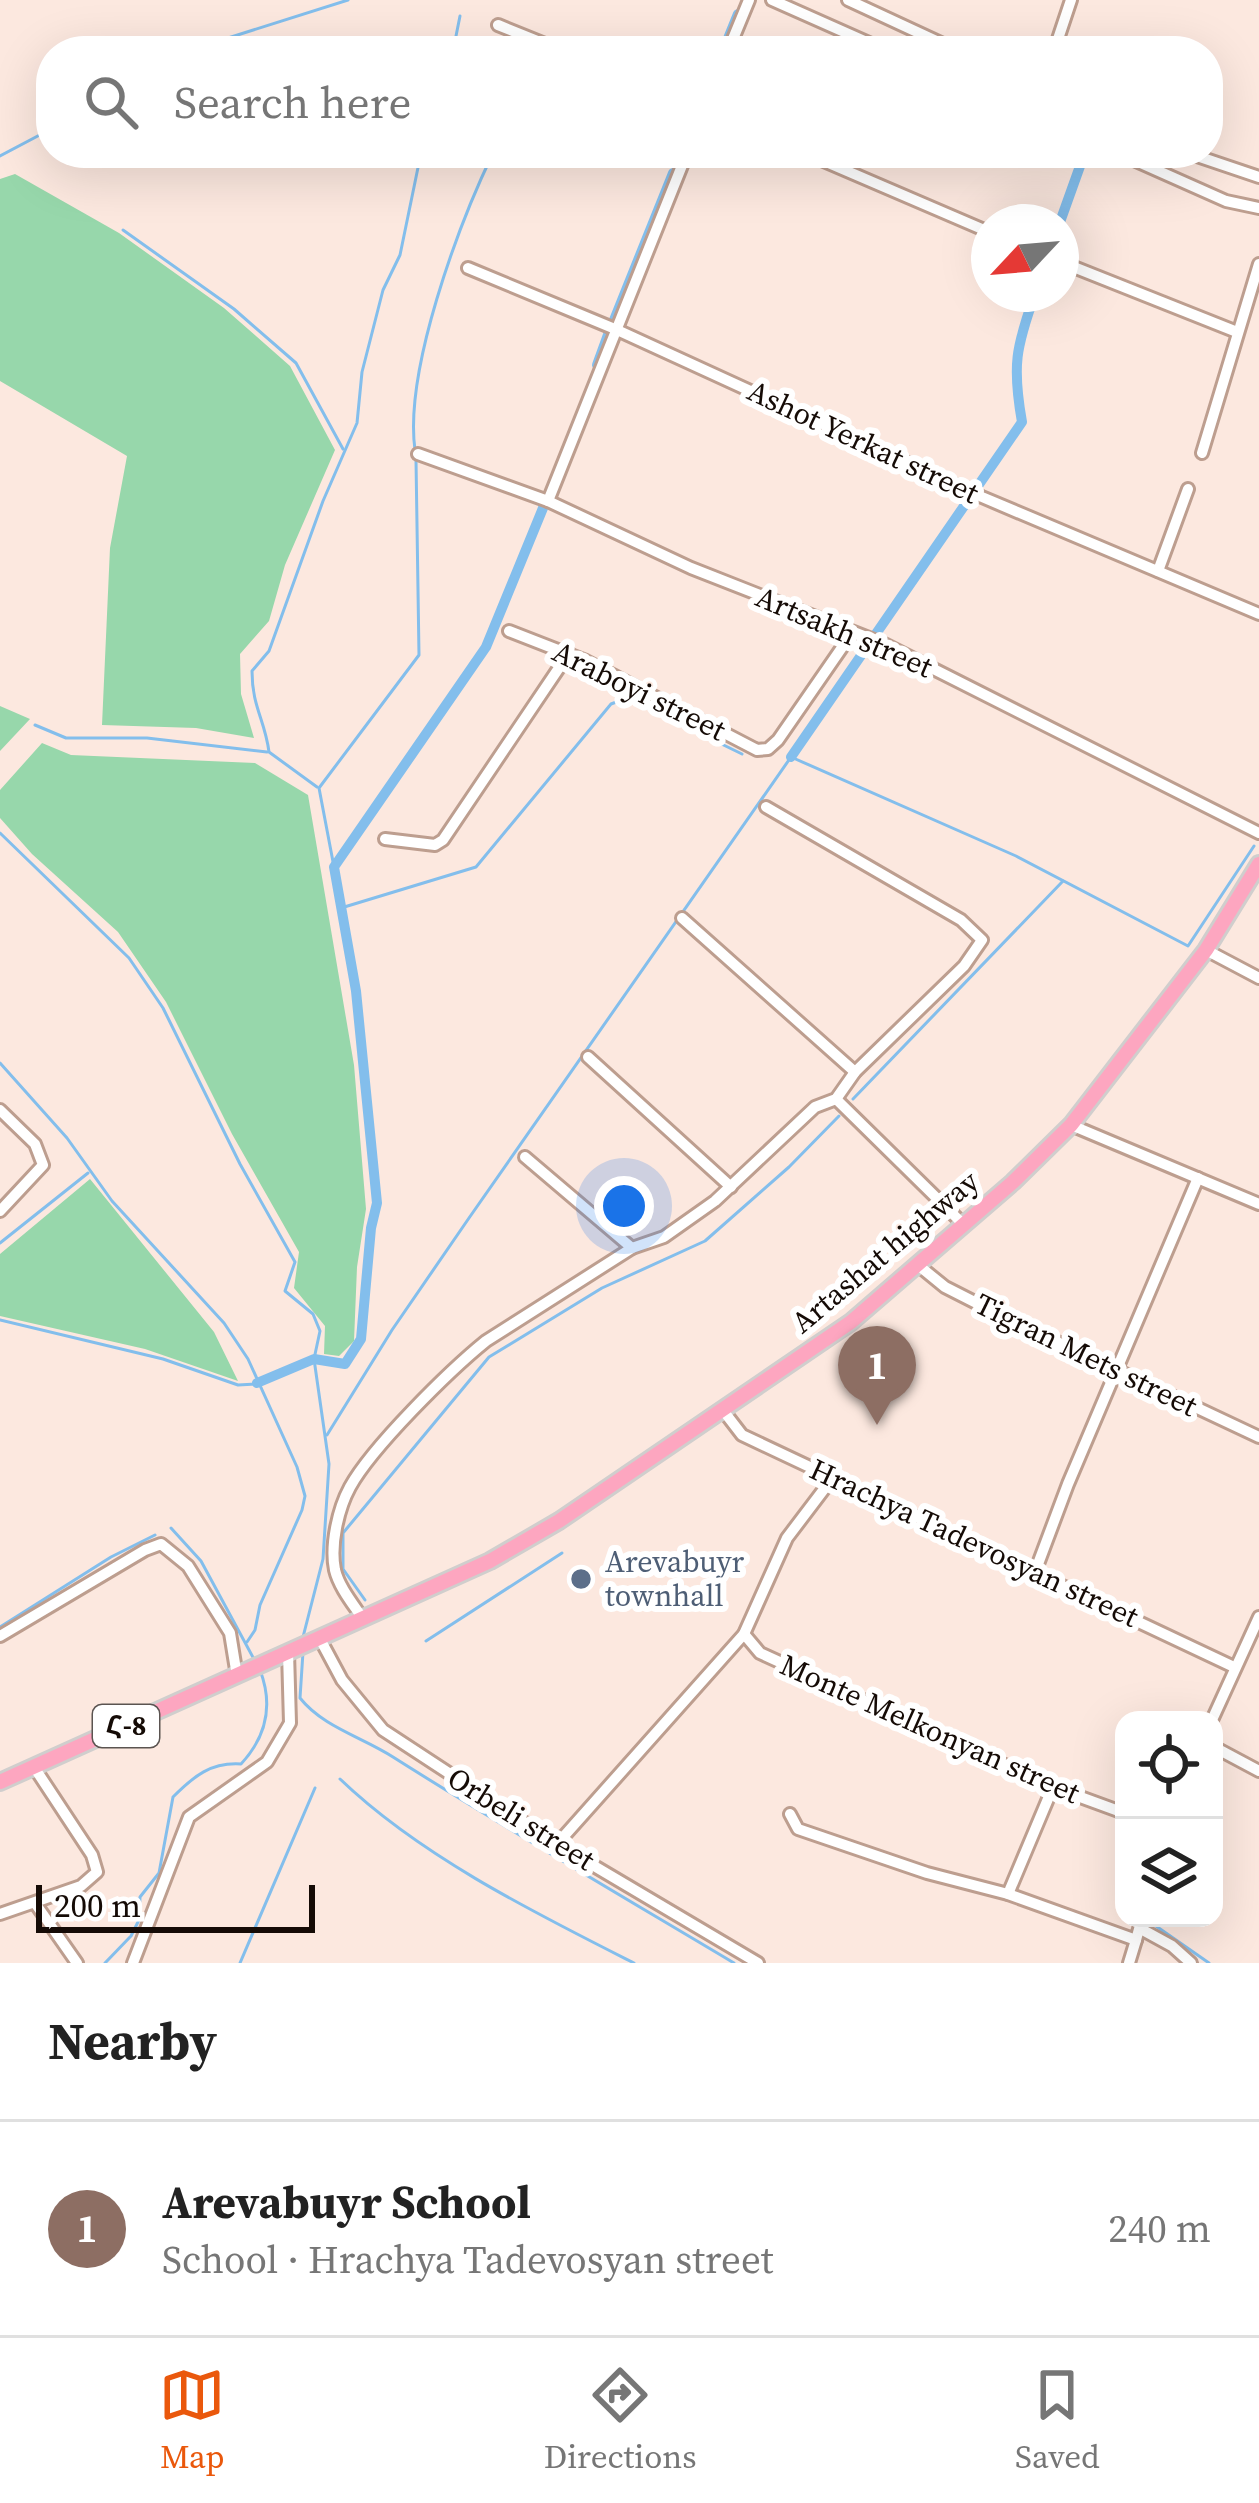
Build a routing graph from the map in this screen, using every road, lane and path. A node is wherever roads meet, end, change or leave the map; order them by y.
1 (749, 0) edge
2 (772, 0) edge
3 (848, 0) edge
4 (1072, 0) edge
5 (498, 25) dead end
6 (525, 36) edge
7 (734, 36) edge
8 (853, 36) edge
9 (926, 36) edge
10 (1059, 36) edge
11 (1223, 165) edge
12 (681, 168) edge
13 (840, 168) edge
14 (1152, 168) edge
15 (1259, 177) edge
16 (1259, 208) edge
17 (971, 224) edge
18 (1259, 264) edge
19 (467, 268) dead end
20 (1079, 269) edge
21 (615, 329) junction
22 (1237, 332) junction
23 (1202, 453) dead end
24 (418, 454) dead end
25 (1188, 489) dead end
26 (548, 501) junction
27 (1158, 571) junction
28 (1259, 614) edge
29 (509, 631) dead end
30 (858, 634) junction
31 (569, 653) junction
32 (766, 806) dead end
33 (1259, 832) edge
34 (385, 839) dead end
35 (1259, 864) edge
36 (682, 918) dead end
37 (1206, 950) junction
38 (1259, 978) edge
39 (588, 1058) dead end
40 (855, 1072) junction
41 (836, 1099) junction
42 (0, 1110) edge
43 (1071, 1125) junction
44 (525, 1157) dead end
45 (1198, 1178) junction
46 (731, 1187) junction
47 (1259, 1204) edge
48 (0, 1211) edge
49 (964, 1225) junction
50 (632, 1248) junction
51 (918, 1265) junction
52 (1116, 1371) junction
53 (722, 1409) junction
54 (1259, 1437) edge
55 (833, 1476) junction
56 (1035, 1572) junction
57 (1259, 1617) edge
58 (363, 1619) junction
59 (744, 1634) junction
60 (0, 1636) edge
61 (320, 1637) junction
62 (288, 1652) junction
63 (1234, 1666) junction
64 (236, 1676) junction
65 (1216, 1711) edge
66 (1223, 1752) edge
67 (34, 1767) junction
68 (1259, 1771) edge
69 (3, 1775) edge
70 (1053, 1787) junction
71 (1115, 1810) edge
72 (790, 1814) dead end
73 (557, 1844) junction
74 (1008, 1894) junction
75 (35, 1904) junction
76 (0, 1914) edge
77 (1140, 1929) edge
78 (77, 1963) edge
79 (133, 1963) edge
80 (758, 1963) edge
81 (1129, 1963) edge
82 (1191, 1963) edge

1 - 7 street
2 - 8 street
3 - 9 street
4 - 10 street
5 - 6 street
11 - 15 street
12 - 21 street
13 - 17 street
14 - 16 street
18 - 22 street
19 - 21 street, Ashot Yerkat street
20 - 22 street
21 - 26 street
21 - 27 street, Ashot Yerkat street
22 - 23 street
24 - 26 street, Artsakh street
25 - 27 street
26 - 30 street, Artsakh street
27 - 28 street, Ashot Yerkat street
29 - 31 street, Araboyi street
30 - 31 street, Araboyi street
30 - 33 street, Artsakh street
31 - 34 street
32 - 40 street
35 - 37 main road, Artashat highway / Հ-8
36 - 40 street
37 - 38 street
37 - 43 main road, Artashat highway / Հ-8
39 - 46 street
40 - 41 street
41 - 46 street
41 - 49 street
42 - 48 street
43 - 45 street
43 - 49 main road, Artashat highway / Հ-8
44 - 50 street
45 - 47 street
45 - 52 street
46 - 50 street
49 - 51 main road, Artashat highway / Հ-8
50 - 58 street
51 - 52 street, Tigran Mets street
51 - 53 main road, Artashat highway / Հ-8
52 - 54 street, Tigran Mets street
52 - 56 street
53 - 55 street, Hrachya Tadevosyan street
53 - 58 main road, Artashat highway / Հ-8
55 - 56 street, Hrachya Tadevosyan street
55 - 59 street
56 - 63 street, Hrachya Tadevosyan street
57 - 63 street
58 - 61 main road, Artashat highway / Հ-8
59 - 70 street, Monte Melkonyan street
59 - 73 street
60 - 64 street
61 - 62 main road, Հ-8
61 - 73 street, Orbeli street
62 - 64 main road, Հ-8
62 - 79 street
63 - 65 street
64 - 67 main road, Հ-8
66 - 68 street
67 - 69 main road, Հ-8
67 - 75 street
70 - 71 street, Monte Melkonyan street
70 - 74 street
72 - 74 street
73 - 80 street, Orbeli street
74 - 77 street
75 - 76 street
75 - 78 street
77 - 81 street
77 - 82 street

